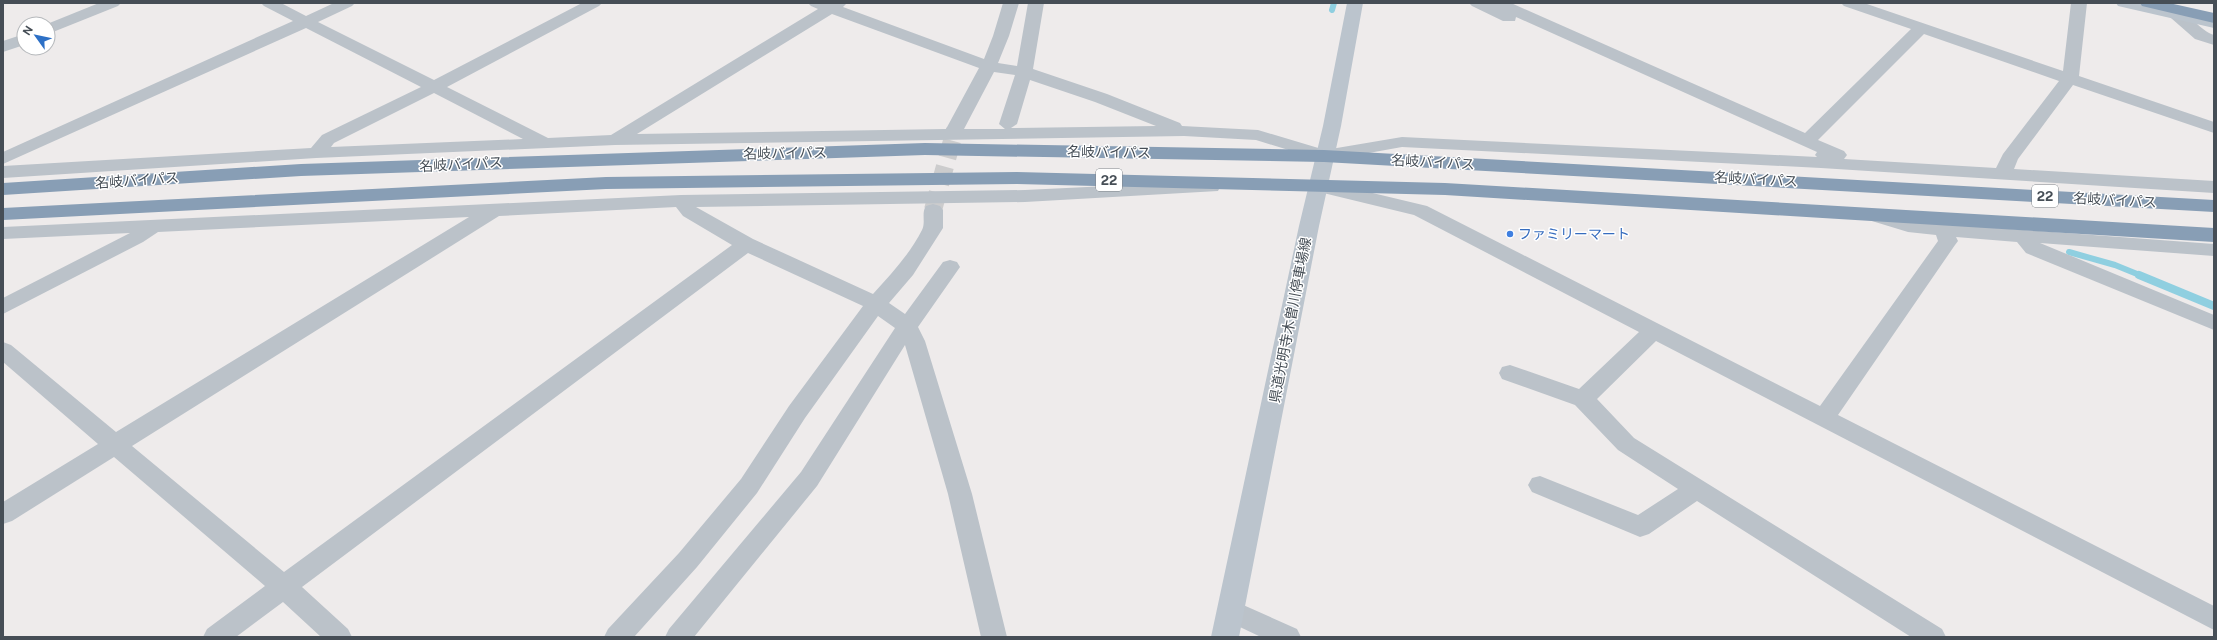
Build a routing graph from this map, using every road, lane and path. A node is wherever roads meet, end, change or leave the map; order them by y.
1 (113, 3) edge
2 (269, 3) edge
3 (347, 3) edge
4 (594, 3) edge
5 (1010, 3) edge
6 (1036, 3) edge
7 (1355, 3) edge
8 (1477, 3) edge
9 (1498, 3) edge
10 (1849, 3) edge
11 (2078, 3) edge
12 (2124, 3) edge
13 (2148, 3) edge
14 (2202, 3) edge
15 (829, 5) edge
16 (2214, 6) edge
17 (2176, 15) junction
18 (2214, 18) edge
19 (305, 22) junction
20 (2214, 23) edge
21 (56, 26) edge
22 (1920, 28) junction
23 (2214, 40) edge
24 (16, 42) edge
25 (3, 47) edge
26 (988, 66) junction
27 (1024, 72) junction
28 (2070, 78) junction
29 (436, 86) junction
30 (1008, 124) dead end
31 (2214, 128) edge
32 (955, 130) tunnel mouth
33 (1184, 131) junction
34 (615, 140) junction
35 (544, 143) junction
36 (316, 153) junction
37 (1812, 153) junction
38 (1324, 156) junction
39 (3, 159) edge
40 (3, 172) edge
41 (2003, 175) junction
42 (1258, 184) junction
43 (1318, 186) junction
44 (2214, 187) edge
45 (3, 189) edge
46 (681, 201) junction
47 (2214, 206) edge
48 (497, 209) junction
49 (933, 210) tunnel mouth
50 (1867, 213) junction
51 (3, 214) edge
52 (154, 226) junction
53 (1943, 230) junction
54 (3, 233) edge
55 (2214, 235) edge
56 (2023, 236) junction
57 (746, 244) junction
58 (2214, 250) edge
59 (950, 266) dead end
60 (876, 304) junction
61 (3, 307) edge
62 (2214, 323) edge
63 (907, 326) junction
64 (1654, 330) junction
65 (3, 350) edge
66 (1510, 372) dead end
67 (1583, 399) junction
68 (1825, 417) junction
69 (116, 445) junction
70 (1540, 485) dead end
71 (1696, 489) junction
72 (3, 514) edge
73 (284, 587) junction
74 (1232, 611) junction
75 (2214, 619) edge
76 (216, 637) edge
77 (339, 637) edge
78 (617, 637) edge
79 (678, 637) edge
80 (994, 637) edge
81 (1225, 637) edge
82 (1288, 637) edge
83 (1933, 637) edge

1 - 21 street
2 - 19 street
3 - 19 street
4 - 29 street
5 - 26 street
6 - 27 street
7 - 38 main road, 県道光明寺木曽川停車場線
8 - 37 street
9 - 37 street
10 - 22 street
11 - 28 street
12 - 17 main road
13 - 18 highway
14 - 16 highway
15 - 26 street
15 - 34 street
17 - 20 main road
17 - 23 street
19 - 29 street
19 - 39 street
22 - 28 street
22 - 37 street
24 - 25 street
26 - 27 street
26 - 32 street
27 - 30 street
27 - 33 street
28 - 31 street
28 - 41 street
29 - 35 street
29 - 36 street
33 - 34 street
33 - 38 street
34 - 35 street
35 - 36 street
36 - 40 street
37 - 38 street
37 - 41 street
38 - 43 main road, 県道光明寺木曽川停車場線
38 - 45 highway, 名岐バイパス / 22
38 - 47 highway, 名岐バイパス / 22
41 - 44 street
42 - 43 highway, 名岐バイパス / 22
42 - 46 street
42 - 51 highway, 名岐バイパス / 22
43 - 50 highway, 名岐バイパス / 22
43 - 64 street
43 - 74 main road, 県道光明寺木曽川停車場線
46 - 48 street
46 - 57 street
48 - 52 street
48 - 69 street
49 - 60 street
50 - 53 street
50 - 55 highway, 名岐バイパス / 22
52 - 54 street
52 - 61 street
53 - 56 street
53 - 68 street
56 - 58 street
56 - 62 street
57 - 60 street
57 - 73 street
59 - 63 street
60 - 63 street
60 - 78 street
63 - 79 street
63 - 80 street
64 - 67 street
64 - 68 street
65 - 69 street
66 - 67 street
67 - 71 street
68 - 75 street
69 - 72 street
69 - 73 street
70 - 71 street
71 - 83 street
73 - 76 street
73 - 77 street
74 - 81 main road, 県道光明寺木曽川停車場線
74 - 82 street

